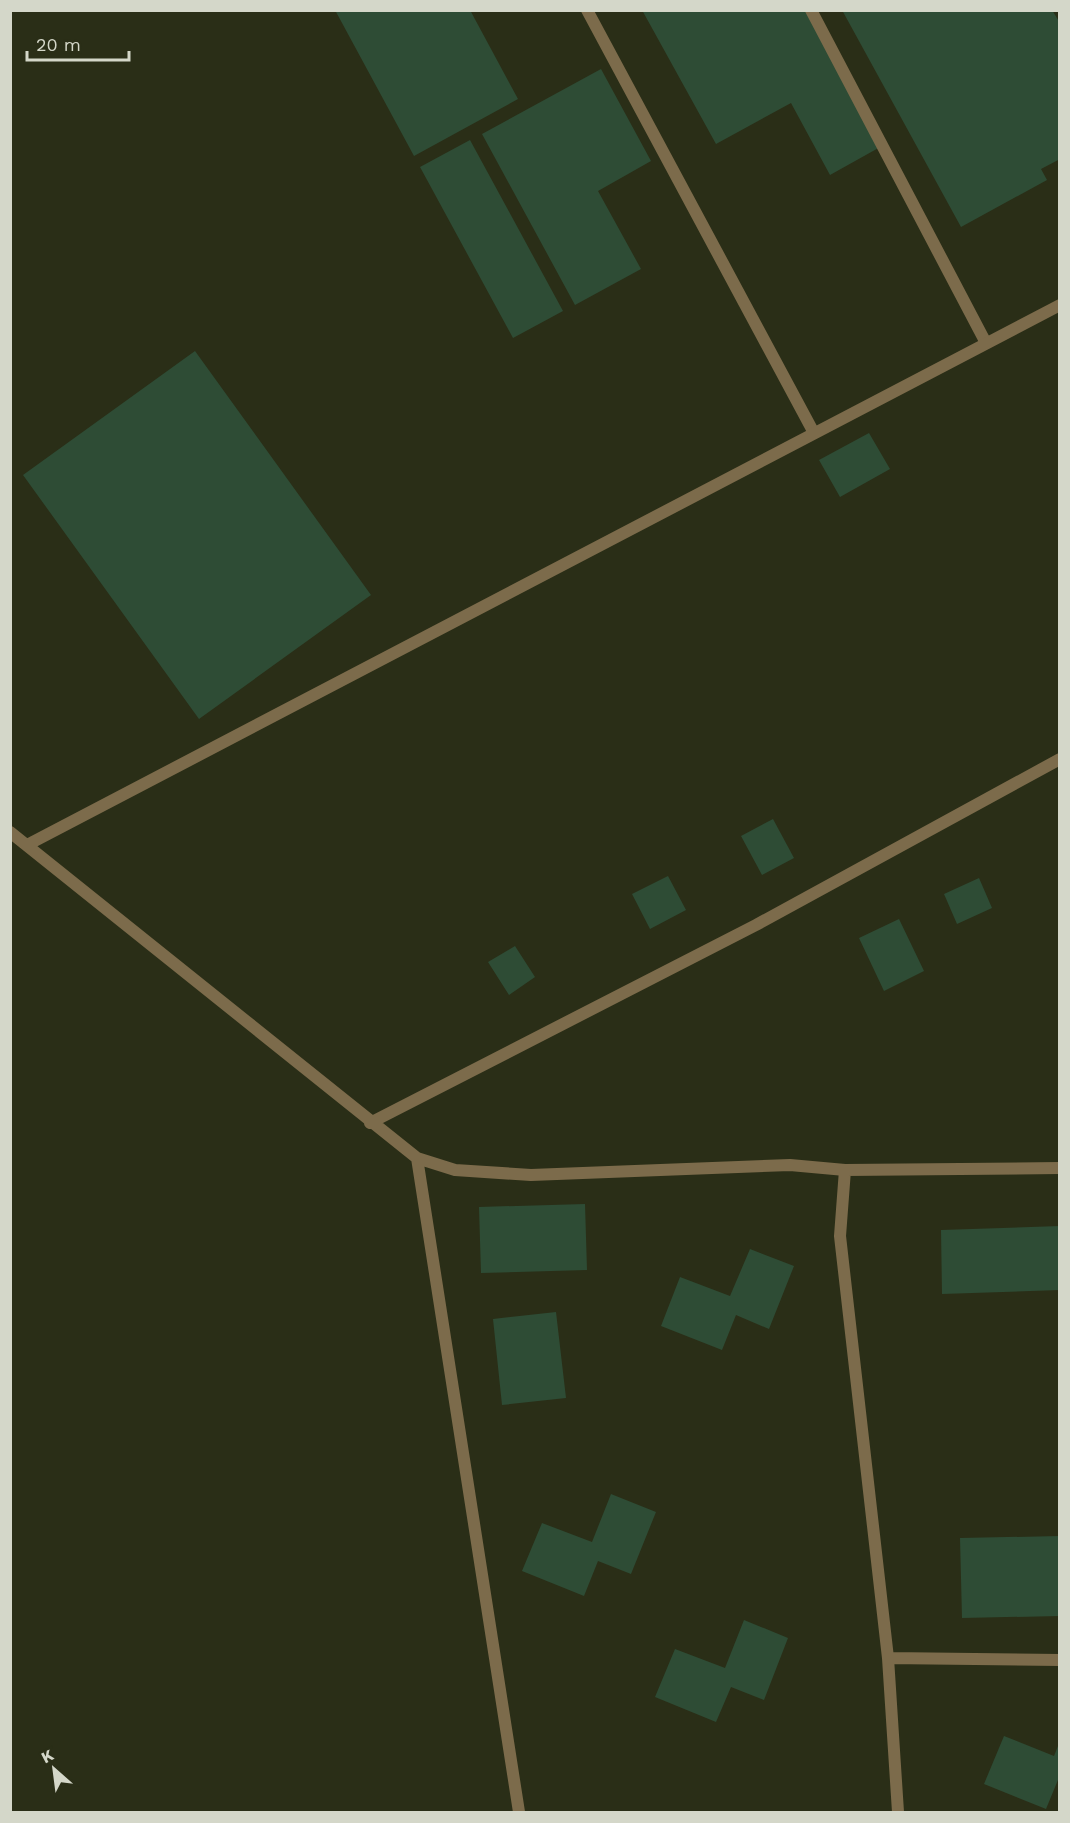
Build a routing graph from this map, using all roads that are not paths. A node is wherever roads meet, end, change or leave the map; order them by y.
1 (586, 10) edge
2 (811, 10) edge
3 (1059, 305) edge
4 (986, 343) junction
5 (814, 434) junction
6 (1059, 759) edge
7 (10, 832) edge
8 (27, 846) junction
9 (370, 1123) junction
10 (417, 1158) junction
11 (1059, 1168) edge
12 (845, 1170) junction
13 (888, 1658) junction
14 (1059, 1660) edge
15 (519, 1812) edge
16 (898, 1812) edge

1 - 5 street
2 - 4 street
3 - 4 street
4 - 5 street
5 - 8 street
6 - 9 street
7 - 8 street
8 - 9 street
9 - 10 street
10 - 12 street
10 - 15 street
11 - 12 street
12 - 13 street
13 - 14 street
13 - 16 street

